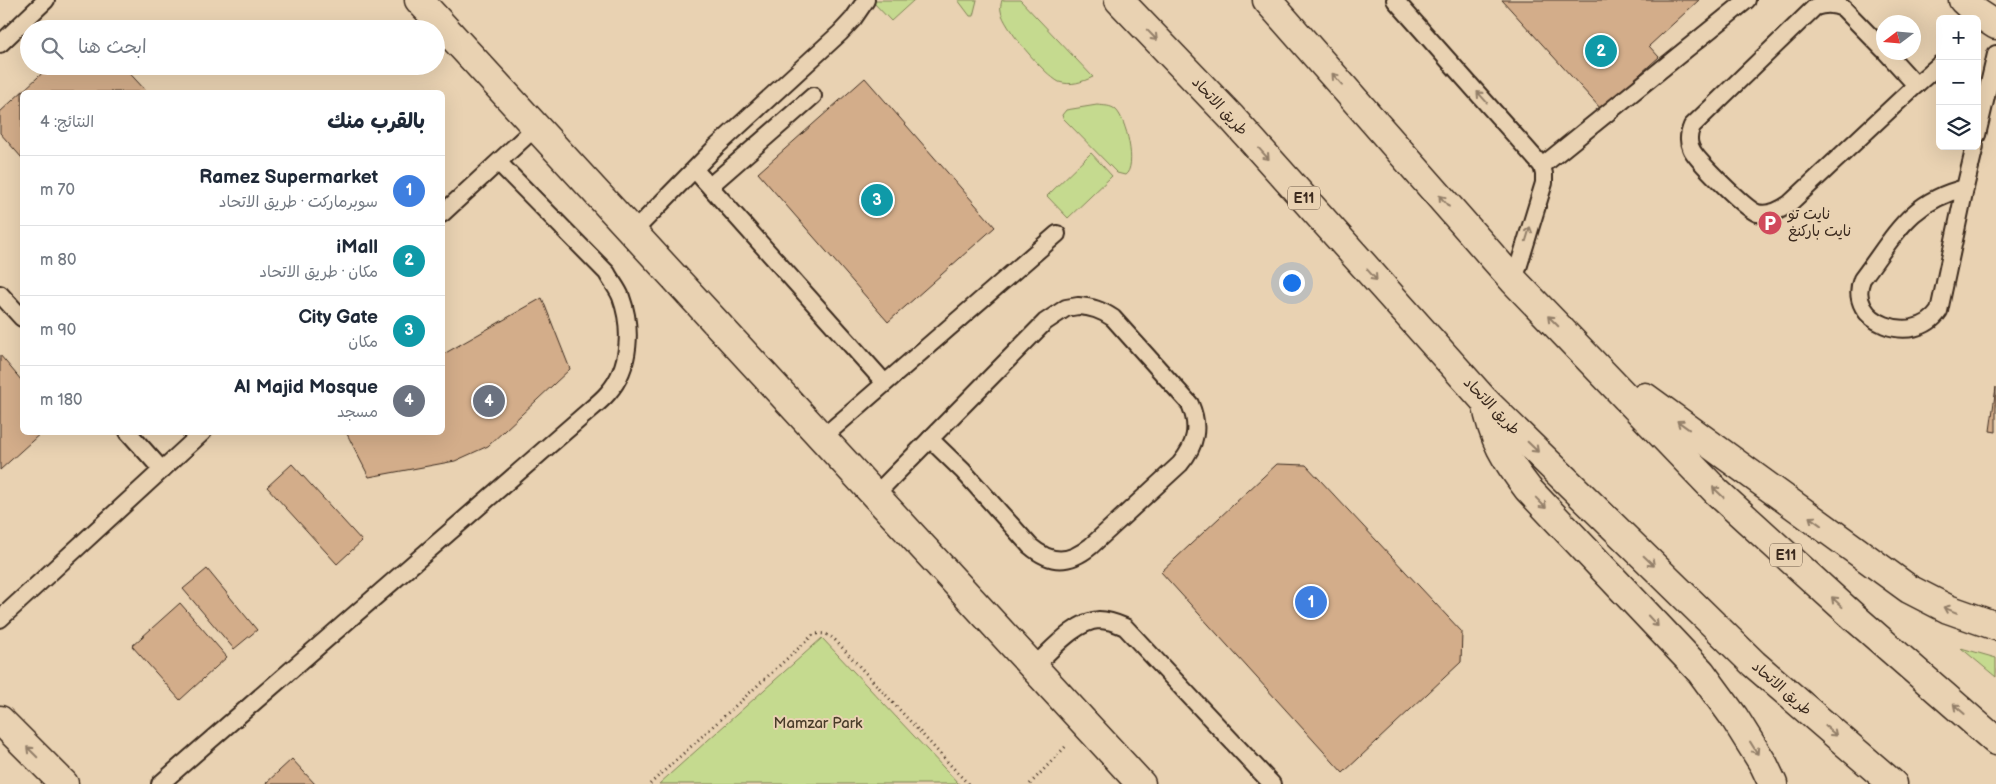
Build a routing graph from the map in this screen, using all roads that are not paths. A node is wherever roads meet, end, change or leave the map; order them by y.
1 (46, 0) edge
2 (419, 0) edge
3 (866, 0) edge
4 (1119, 0) edge
5 (1267, 0) edge
6 (1395, 0) edge
7 (1747, 0) edge
8 (1963, 0) edge
9 (25, 20) edge
10 (437, 20) edge
11 (20, 25) edge
12 (1988, 26) edge
13 (445, 28) edge
14 (1876, 42) edge
15 (0, 44) edge
16 (1996, 54) edge
17 (1893, 60) edge
18 (1936, 67) edge
19 (1916, 84) junction
20 (813, 96) dead end
21 (1981, 118) edge
22 (536, 127) junction
23 (1974, 150) edge
24 (498, 163) junction
25 (1542, 166) junction
26 (695, 170) junction
27 (710, 186) junction
28 (1965, 188) junction
29 (445, 211) edge
30 (633, 232) junction
31 (1057, 234) dead end
32 (1514, 281) junction
33 (0, 294) edge
34 (20, 316) edge
35 (1588, 356) junction
36 (884, 382) junction
37 (1485, 401) junction
38 (131, 435) edge
39 (201, 435) edge
40 (822, 438) junction
41 (930, 439) junction
42 (162, 470) junction
43 (875, 495) junction
44 (0, 619) edge
45 (1996, 626) edge
46 (1033, 667) junction
47 (0, 720) edge
48 (1996, 741) edge
49 (64, 784) edge
50 (160, 784) edge
51 (1141, 784) edge
52 (1272, 784) edge
53 (1773, 784) edge
54 (1893, 784) edge

1 - 9 lane
2 - 10 main road
3 - 26 lane
4 -> 37 main road, طريق الاتحاد / E11
32 -> 5 main road, E11
25 -> 6 lane
7 - 25 lane
8 - 12 main road
11 - 15 lane
13 - 22 main road
14 - 19 lane
16 - 21 lane
17 - 19 lane
18 - 19 lane
20 - 27 lane
22 - 24 lane
22 - 30 main road
23 - 28 lane
24 - 29 lane
24 - 50 lane
32 -> 25 lane
26 - 27 lane
26 - 30 lane
27 - 36 lane
28 - 28 lane
30 - 40 main road
31 - 36 lane
35 -> 32 main road, E11
33 - 34 lane
45 -> 35 main road
48 -> 35 main road, E11
36 - 40 lane
37 -> 53 main road
37 -> 54 main road, طريق الاتحاد / E11
38 - 42 lane
39 - 42 lane
40 - 43 main road
41 - 41 lane
41 - 43 lane
42 - 44 lane
43 - 46 main road
46 - 51 main road
46 - 52 lane
49 -> 47 main road

